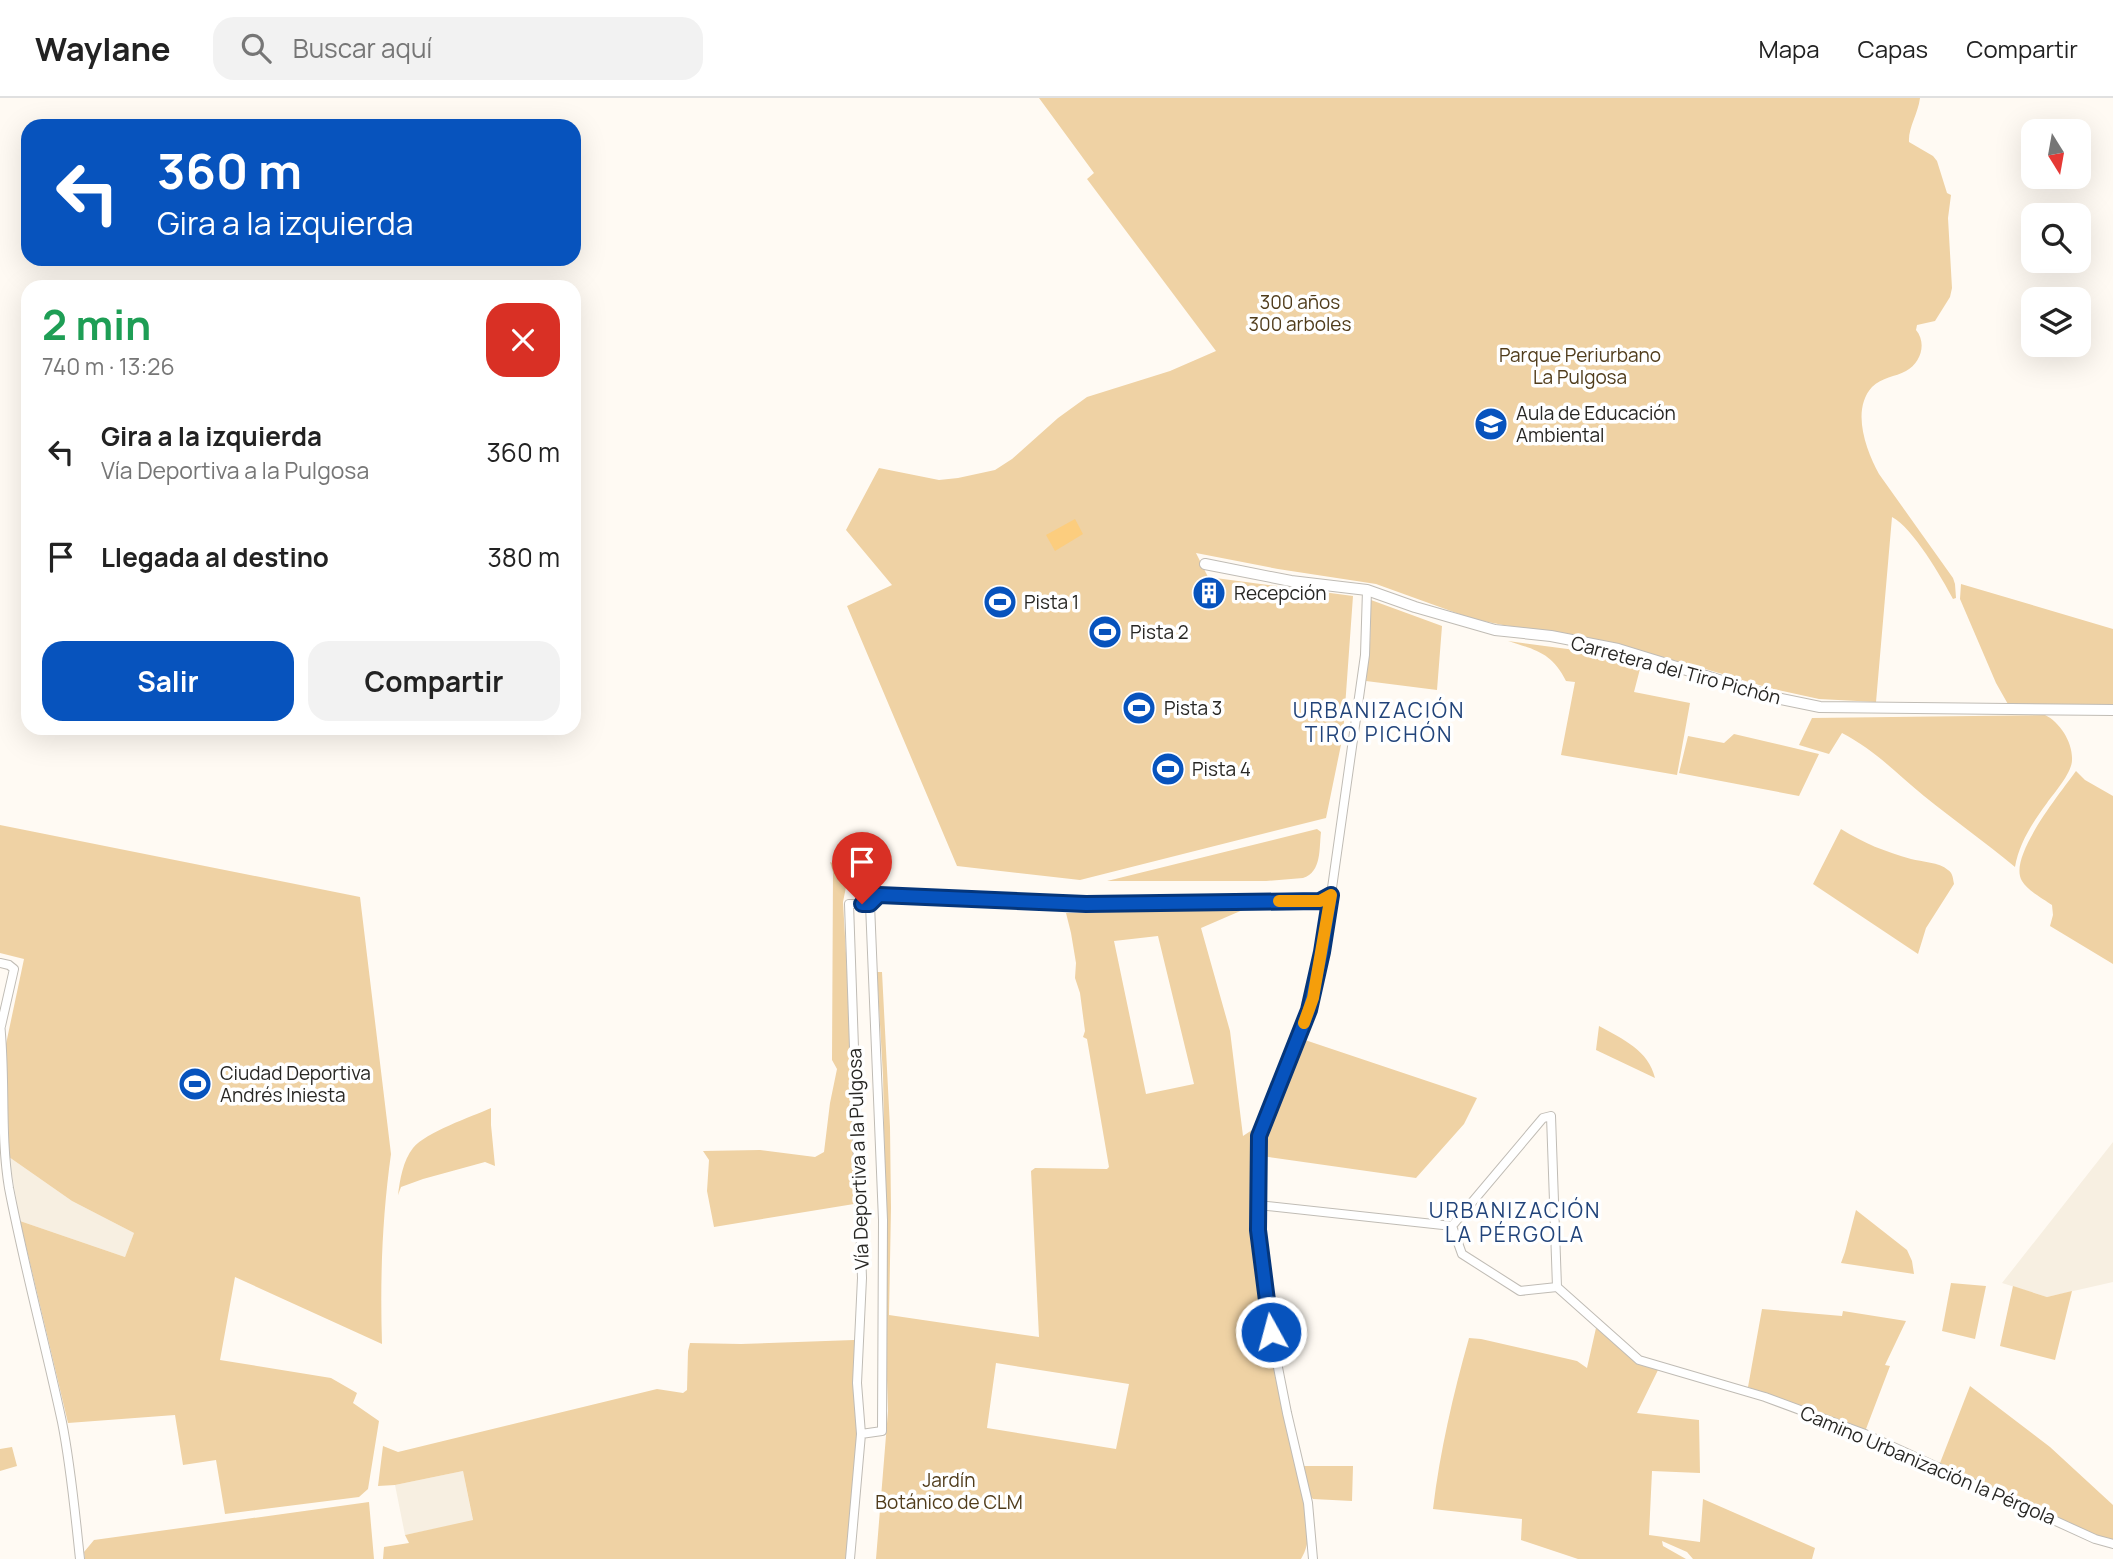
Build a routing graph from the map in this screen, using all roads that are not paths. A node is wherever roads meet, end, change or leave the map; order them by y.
1 (1205, 564) dead end
2 (1367, 590) junction
3 (2113, 710) edge
4 (1331, 895) junction
5 (870, 904) junction
6 (0, 963) edge
7 (0, 1025) edge
8 (4, 1187) edge
9 (1259, 1205) junction
10 (1452, 1226) junction
11 (1557, 1287) junction
12 (861, 1434) junction
13 (2113, 1544) edge
14 (80, 1559) edge
15 (850, 1559) edge
16 (1313, 1559) edge

1 - 2 street, Carretera del Tiro Pichón
2 - 3 street, Carretera del Tiro Pichón
2 - 4 street
4 - 5 street, Vía Deportiva a la Pulgosa
4 - 9 street
5 - 12 street, Vía Deportiva a la Pulgosa
5 - 12 street, Vía Deportiva a la Pulgosa
6 - 7 street
7 - 8 street
8 - 14 street
9 - 10 street
9 - 16 street
10 - 11 street
10 - 11 street
11 - 13 street, Camino Urbanización la Pérgola
12 - 15 street, Vía Deportiva a la Pulgosa

